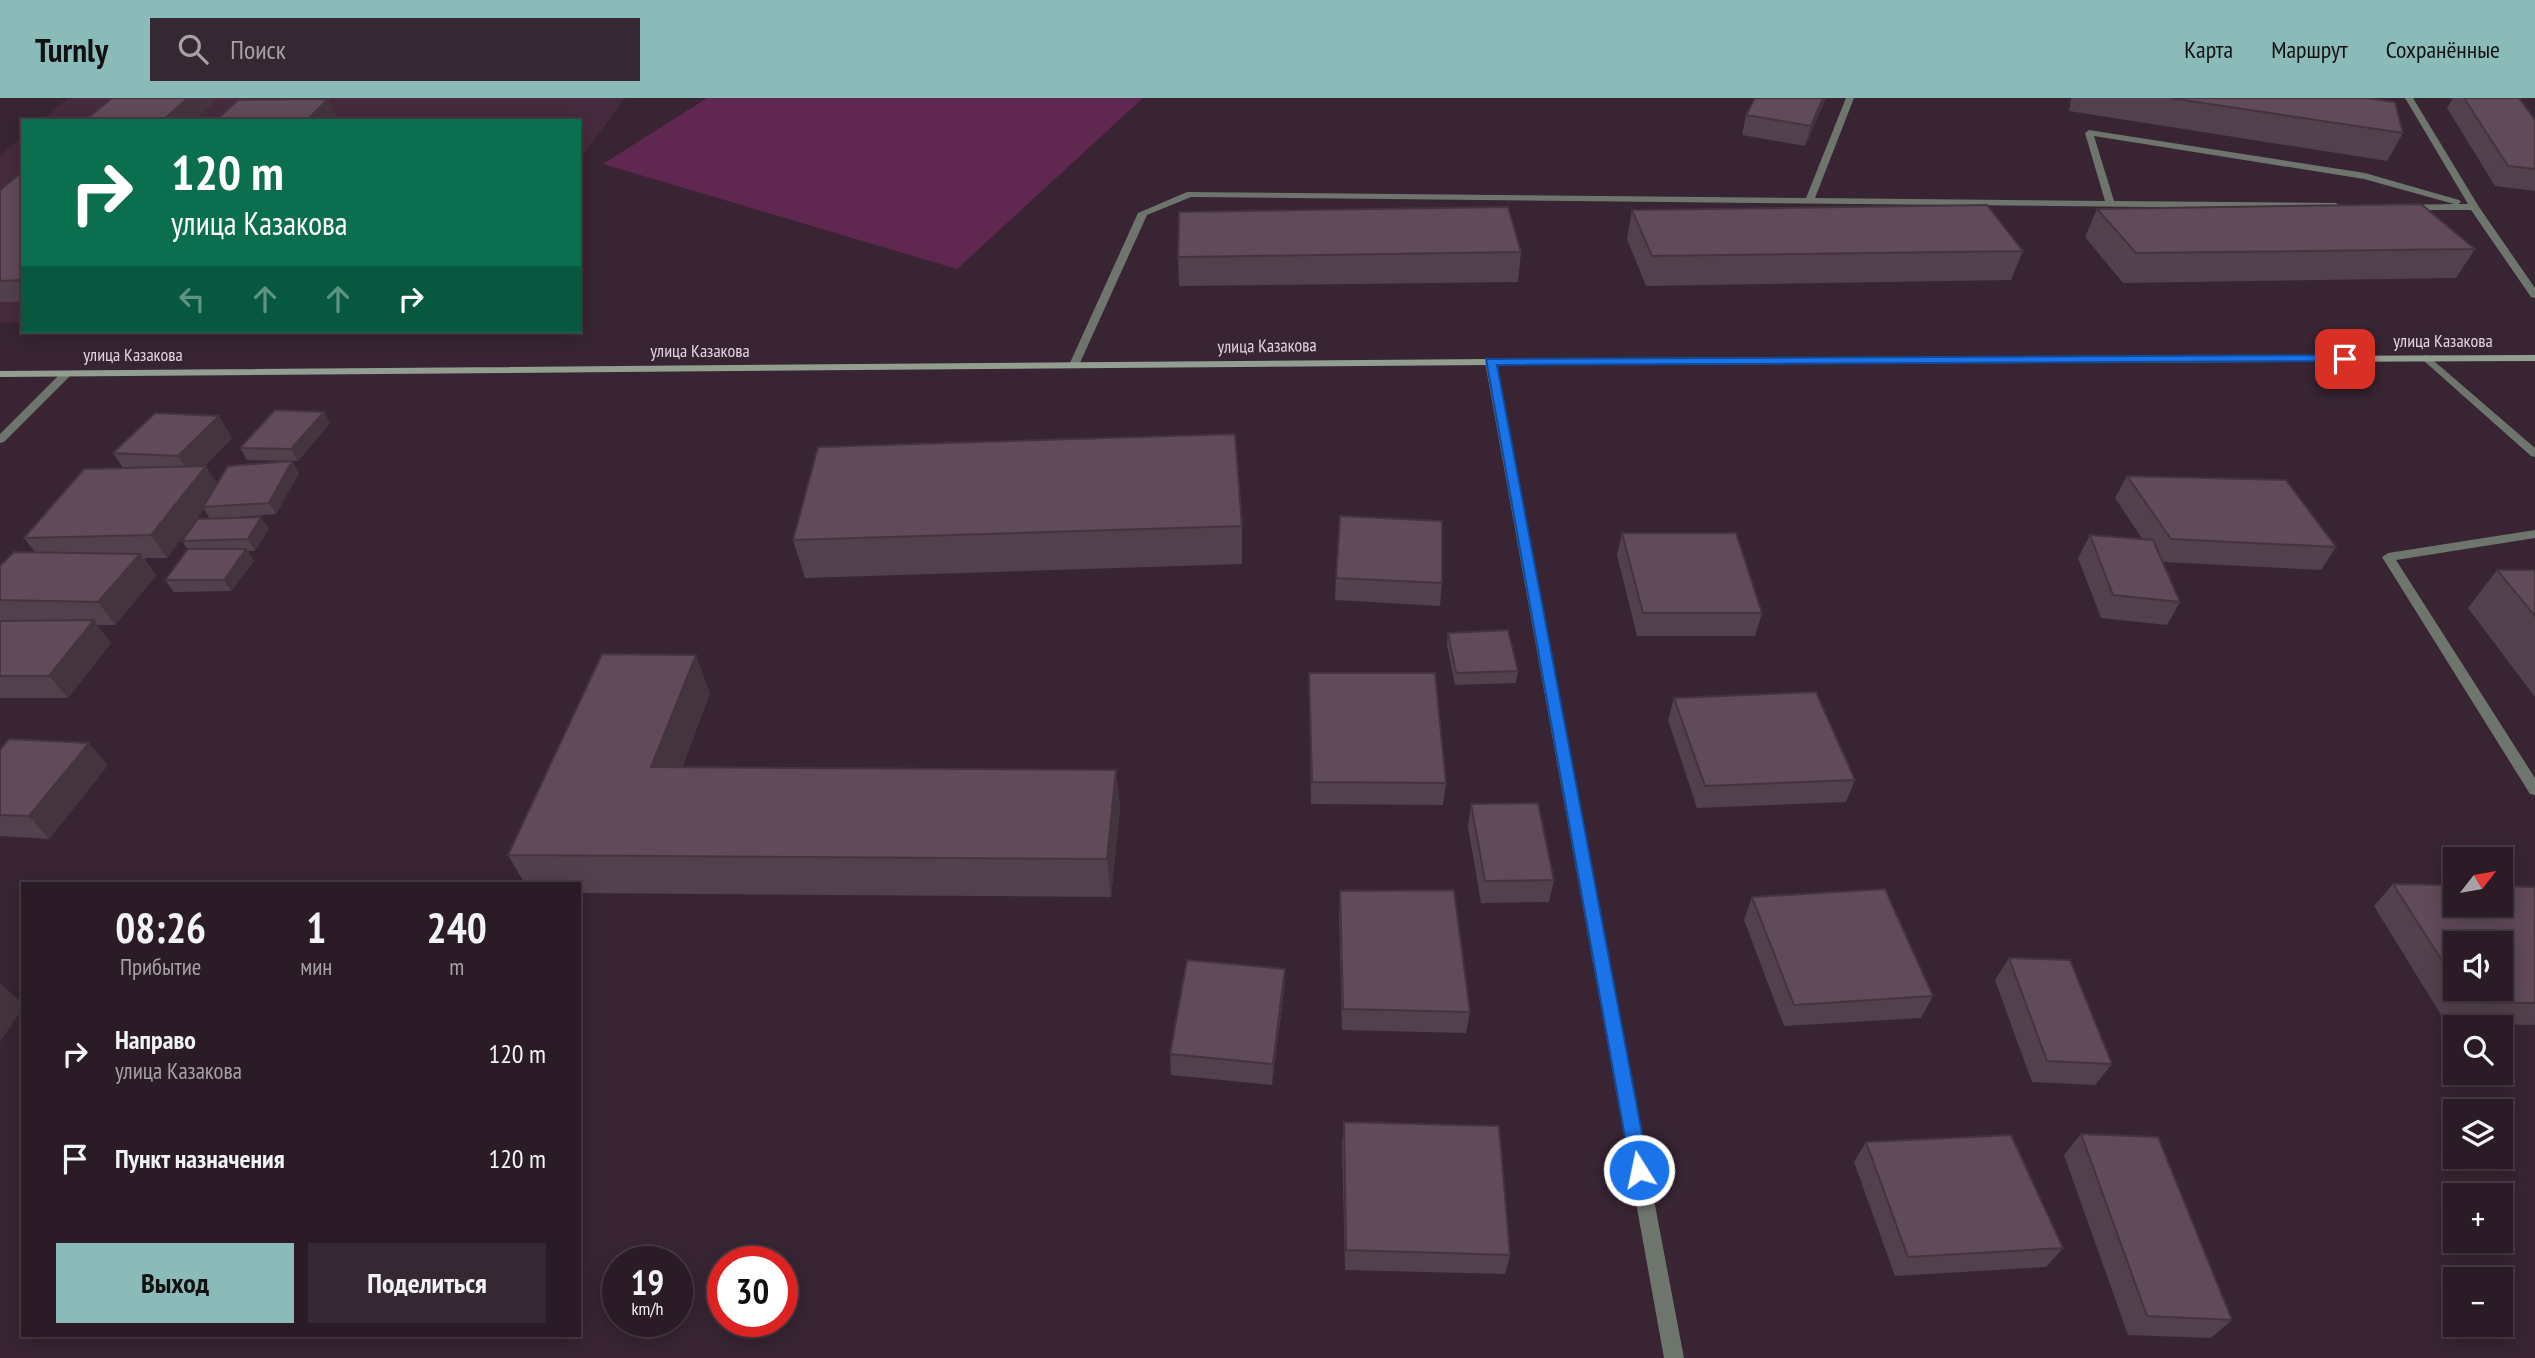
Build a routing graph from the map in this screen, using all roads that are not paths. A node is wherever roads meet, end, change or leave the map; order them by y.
1 (1850, 98) edge
2 (2409, 98) edge
3 (1810, 200) junction
4 (2110, 203) junction
5 (2348, 206) edge
6 (2390, 206) edge
7 (2474, 207) junction
8 (2535, 295) edge
9 (2427, 358) junction
10 (2535, 358) edge
11 (1490, 362) junction
12 (1074, 365) junction
13 (66, 373) junction
14 (0, 374) edge
15 (0, 440) edge
16 (2535, 454) edge
17 (2535, 534) edge
18 (2535, 790) edge
19 (1674, 1358) edge

1 - 3 street
2 - 7 street
3 - 4 street
3 - 12 street
4 - 5 street
4 - 7 street
6 - 7 street
7 - 8 street
9 - 10 main road, улица Казакова
9 - 11 main road, улица Казакова
9 - 16 street
11 - 12 main road, улица Казакова
11 - 19 street
12 - 13 main road, улица Казакова
13 - 14 main road, улица Казакова
13 - 15 street
17 - 18 street

